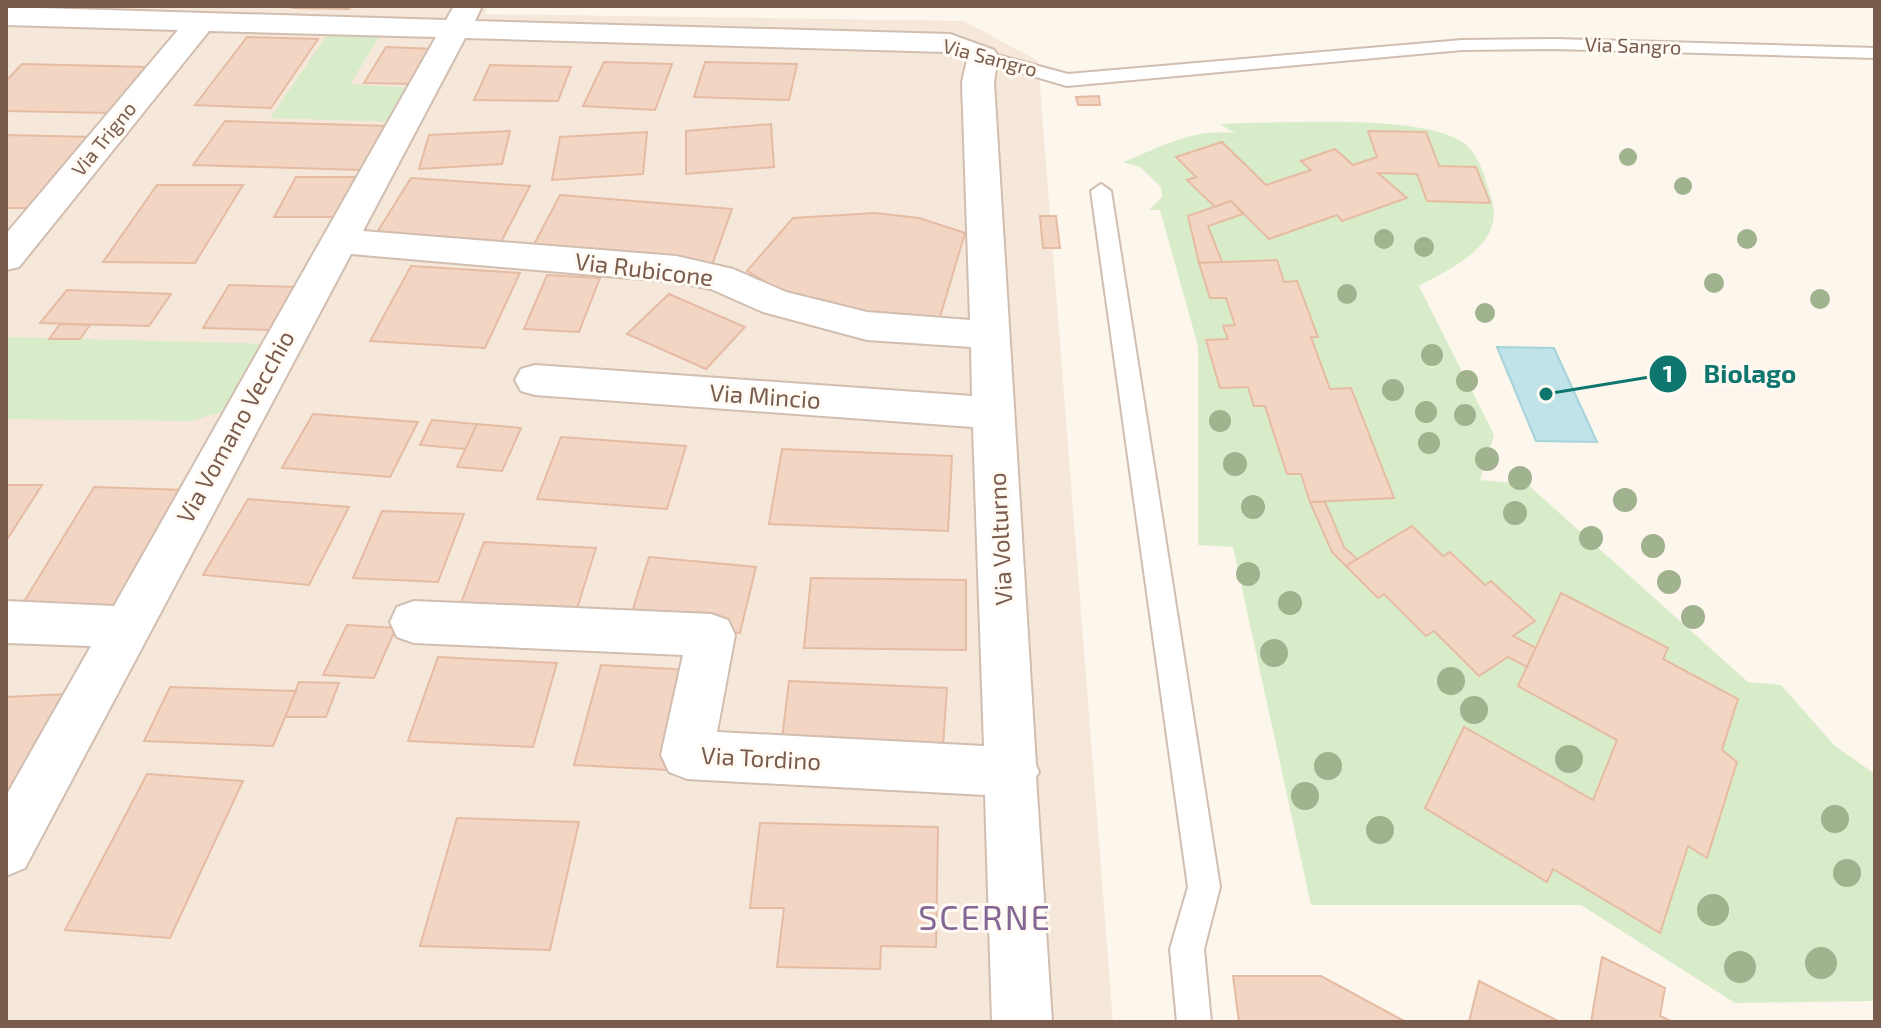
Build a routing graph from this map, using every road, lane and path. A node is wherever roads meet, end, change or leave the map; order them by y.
1 (6, 16) edge
2 (462, 17) edge
3 (202, 20) junction
4 (1875, 53) edge
5 (983, 56) junction
6 (1101, 191) dead end
7 (337, 241) junction
8 (6, 258) edge
9 (991, 335) junction
10 (535, 380) dead end
11 (995, 413) junction
12 (6, 622) edge
13 (414, 622) dead end
14 (127, 627) junction
15 (1013, 772) junction
16 (6, 849) edge
17 (1022, 1022) edge
18 (1194, 1022) edge

1 - 3 street, Via Sangro
2 - 3 street, Via Sangro
2 - 5 street, Via Sangro
2 - 7 street, Via Vomano Vecchio
3 - 8 street, Via Trigno
4 - 5 lane, Via Sangro
5 - 9 street, Via Volturno
6 - 18 lane
7 - 9 street, Via Rubicone
7 - 14 street, Via Vomano Vecchio
9 - 11 street, Via Volturno
10 - 11 street, Via Mincio
11 - 15 street, Via Volturno
12 - 14 street
13 - 15 street, Via Tordino
14 - 16 street, Via Vomano Vecchio
15 - 17 street, Via Volturno

